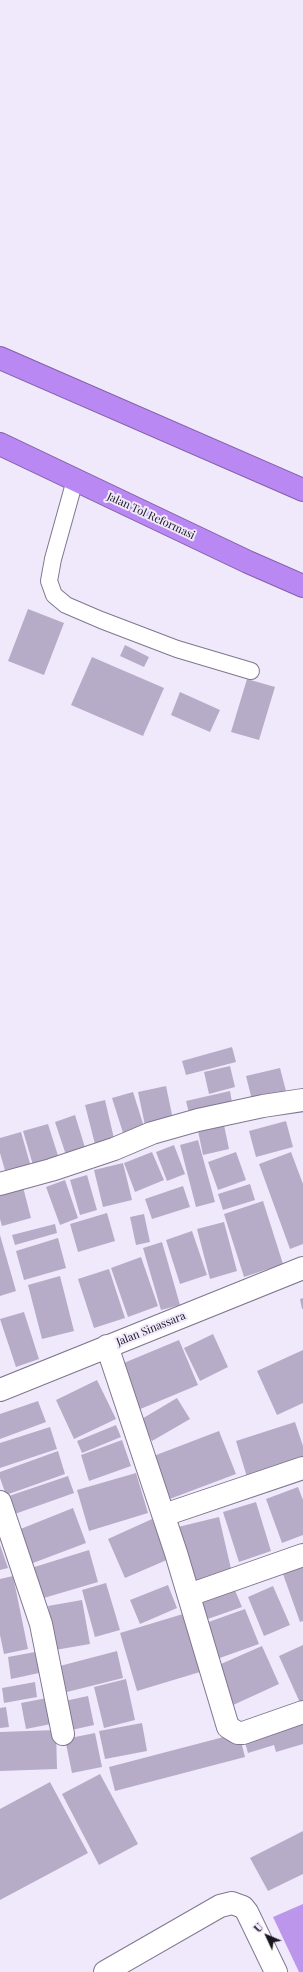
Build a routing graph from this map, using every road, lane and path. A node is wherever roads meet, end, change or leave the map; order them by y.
1 (0, 358) edge
2 (0, 444) edge
3 (75, 480) junction
4 (303, 490) edge
5 (303, 586) edge
6 (251, 671) dead end
7 (303, 1100) edge
8 (0, 1184) edge
9 (303, 1268) edge
10 (107, 1346) junction
11 (0, 1390) edge
12 (303, 1468) edge
13 (0, 1502) edge
14 (164, 1515) junction
15 (303, 1555) edge
16 (189, 1595) junction
17 (303, 1712) edge
18 (62, 1734) dead end
19 (105, 1972) edge
20 (276, 1972) edge

1 - 4 highway
2 - 3 highway, Jalan Tol Reformasi
3 - 5 highway, Jalan Tol Reformasi
3 - 6 lane
7 - 8 street
9 - 10 street, Jalan Sinassara
10 - 11 street, Jalan Sinassara
10 - 14 street
12 - 14 street
13 - 18 street
14 - 16 street
15 - 16 street
16 - 17 street
19 - 20 street

